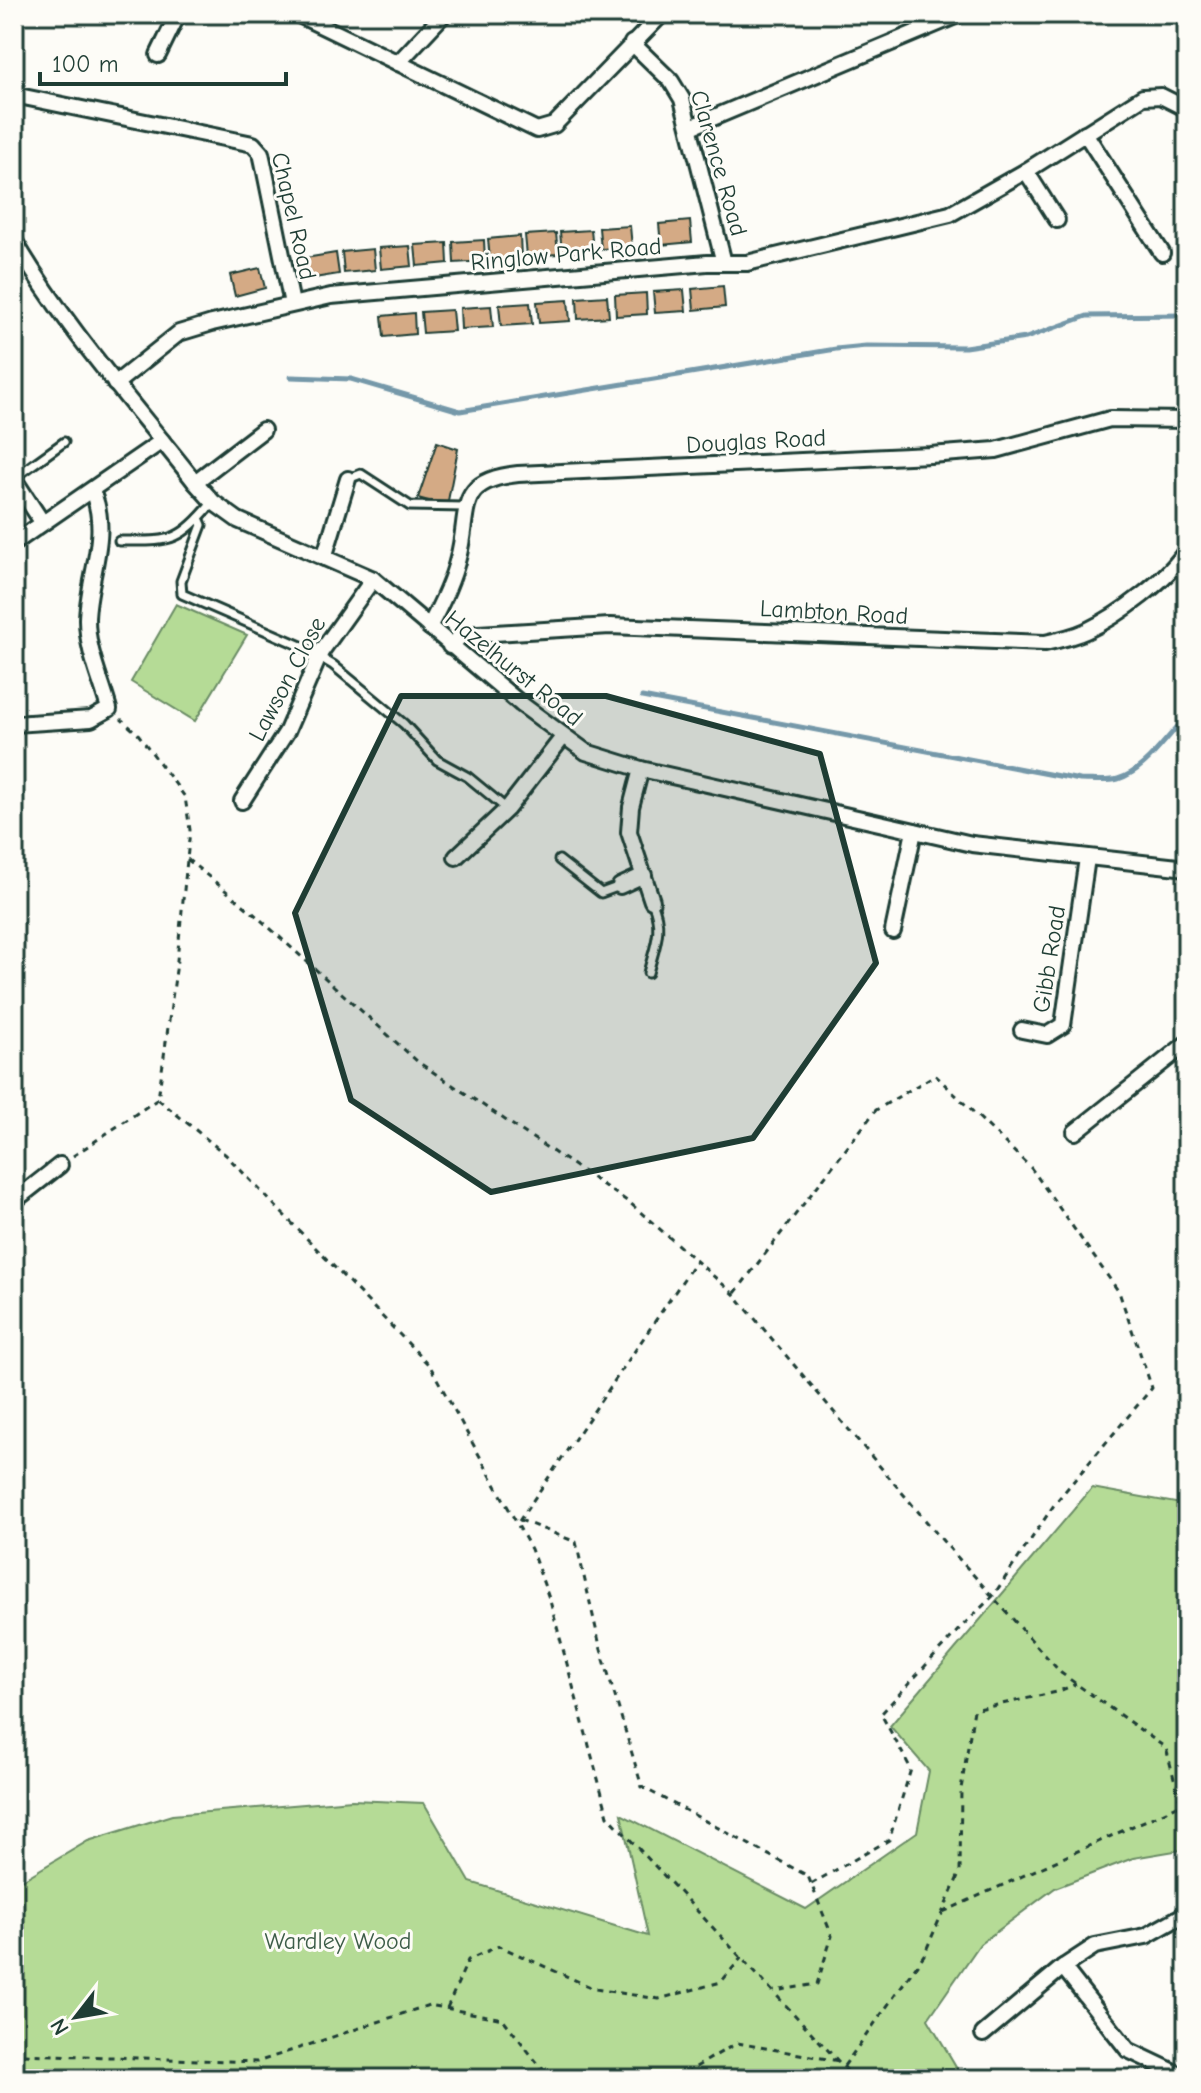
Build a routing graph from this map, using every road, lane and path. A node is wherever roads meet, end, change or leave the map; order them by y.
1 (178, 14) edge
2 (297, 14) edge
3 (444, 14) edge
4 (662, 14) edge
5 (960, 14) edge
6 (632, 43) junction
7 (158, 55) dead end
8 (398, 63) junction
9 (14, 95) edge
10 (1187, 109) edge
11 (691, 127) junction
12 (1085, 133) junction
13 (1026, 171) junction
14 (1057, 220) dead end
15 (14, 240) edge
16 (1162, 253) dead end
17 (724, 263) junction
18 (292, 304) junction
19 (115, 384) junction
20 (1187, 420) edge
21 (263, 430) dead end
22 (162, 441) junction
23 (64, 442) dead end
24 (14, 479) edge
25 (348, 479) joint
26 (195, 482) junction
27 (92, 491) junction
28 (213, 502) junction
29 (465, 507) junction
30 (199, 518) junction
31 (42, 522) junction
32 (119, 541) dead end
33 (14, 543) edge
34 (1187, 549) edge
35 (324, 558) junction
36 (373, 579) junction
37 (429, 627) junction
38 (450, 646) junction
39 (319, 657) junction
40 (109, 709) junction
41 (14, 724) edge
42 (563, 737) junction
43 (641, 769) junction
44 (242, 801) dead end
45 (507, 809) junction
46 (914, 831) junction
47 (456, 857) dead end
48 (1087, 858) junction
49 (187, 859) junction
50 (559, 860) dead end
51 (1187, 868) edge
52 (644, 875) junction
53 (620, 886) joint
54 (652, 901) joint
55 (893, 931) dead end
56 (648, 973) dead end
57 (1022, 1030) dead end
58 (1187, 1043) edge
59 (158, 1099) junction
60 (1075, 1132) dead end
61 (60, 1165) joint
62 (14, 1201) edge
63 (696, 1261) junction
64 (734, 1294) junction
65 (519, 1522) junction
66 (993, 1596) junction
67 (1076, 1684) junction
68 (1186, 1804) edge
69 (811, 1884) junction
70 (943, 1912) junction
71 (1187, 1913) edge
72 (742, 1957) junction
73 (1063, 1967) junction
74 (774, 1991) junction
75 (447, 2008) junction
76 (983, 2034) dead end
77 (14, 2047) edge
78 (839, 2061) junction
79 (844, 2066) junction
80 (1187, 2078) edge
81 (550, 2079) edge
82 (675, 2079) edge
83 (855, 2079) edge

1 - 7 street
2 - 8 street
3 - 8 street
4 - 6 street
5 - 11 street
6 - 8 street
6 - 11 street, Clarence Road
9 - 18 street, Chapel Road
10 - 12 street, Ringlow Park Road
11 - 17 street, Clarence Road
12 - 13 street, Ringlow Park Road
12 - 16 street
13 - 14 street
13 - 17 street, Ringlow Park Road
15 - 19 street, Hazelhurst Road
17 - 18 street, Ringlow Park Road
18 - 19 street, Ringlow Park Road
19 - 22 street, Hazelhurst Road
20 - 29 street, Douglas Road
21 - 26 street
22 - 26 street, Hazelhurst Road
22 - 27 street
23 - 24 lane
24 - 31 street
25 - 29 lane
25 - 35 street
26 - 28 street, Hazelhurst Road
27 - 31 street
27 - 40 street
28 - 30 lane
28 - 35 street, Hazelhurst Road
29 - 37 street
30 - 32 lane
30 - 39 lane
31 - 33 street
34 - 38 street, Lambton Road
35 - 36 street, Hazelhurst Road
36 - 37 street, Hazelhurst Road
36 - 39 street, Lawson Close
37 - 38 street, Hazelhurst Road
38 - 42 street, Hazelhurst Road
39 - 44 street, Lawson Close
39 - 45 lane
40 - 41 street
40 - 49 path
42 - 43 street, Hazelhurst Road
42 - 45 street
43 - 46 street, Hazelhurst Road
43 - 52 street
45 - 47 street
46 - 48 street, Hazelhurst Road
46 - 55 street
48 - 51 street, Hazelhurst Road
48 - 57 street, Gibb Road
49 - 59 path
49 - 63 path
50 - 53 lane
52 - 53 street
52 - 54 street
54 - 56 lane
58 - 60 street
59 - 61 path
59 - 65 path
61 - 62 street
63 - 64 path
63 - 65 path
64 - 66 path
64 - 66 path
65 - 69 path
65 - 72 path
66 - 67 path
66 - 69 path
67 - 68 path
67 - 70 path
68 - 70 path
69 - 74 path
70 - 79 path
71 - 73 street
72 - 74 path
72 - 75 path
73 - 76 street
73 - 80 street
74 - 78 path
75 - 77 path
75 - 81 path
78 - 79 path
78 - 82 path
79 - 83 path

